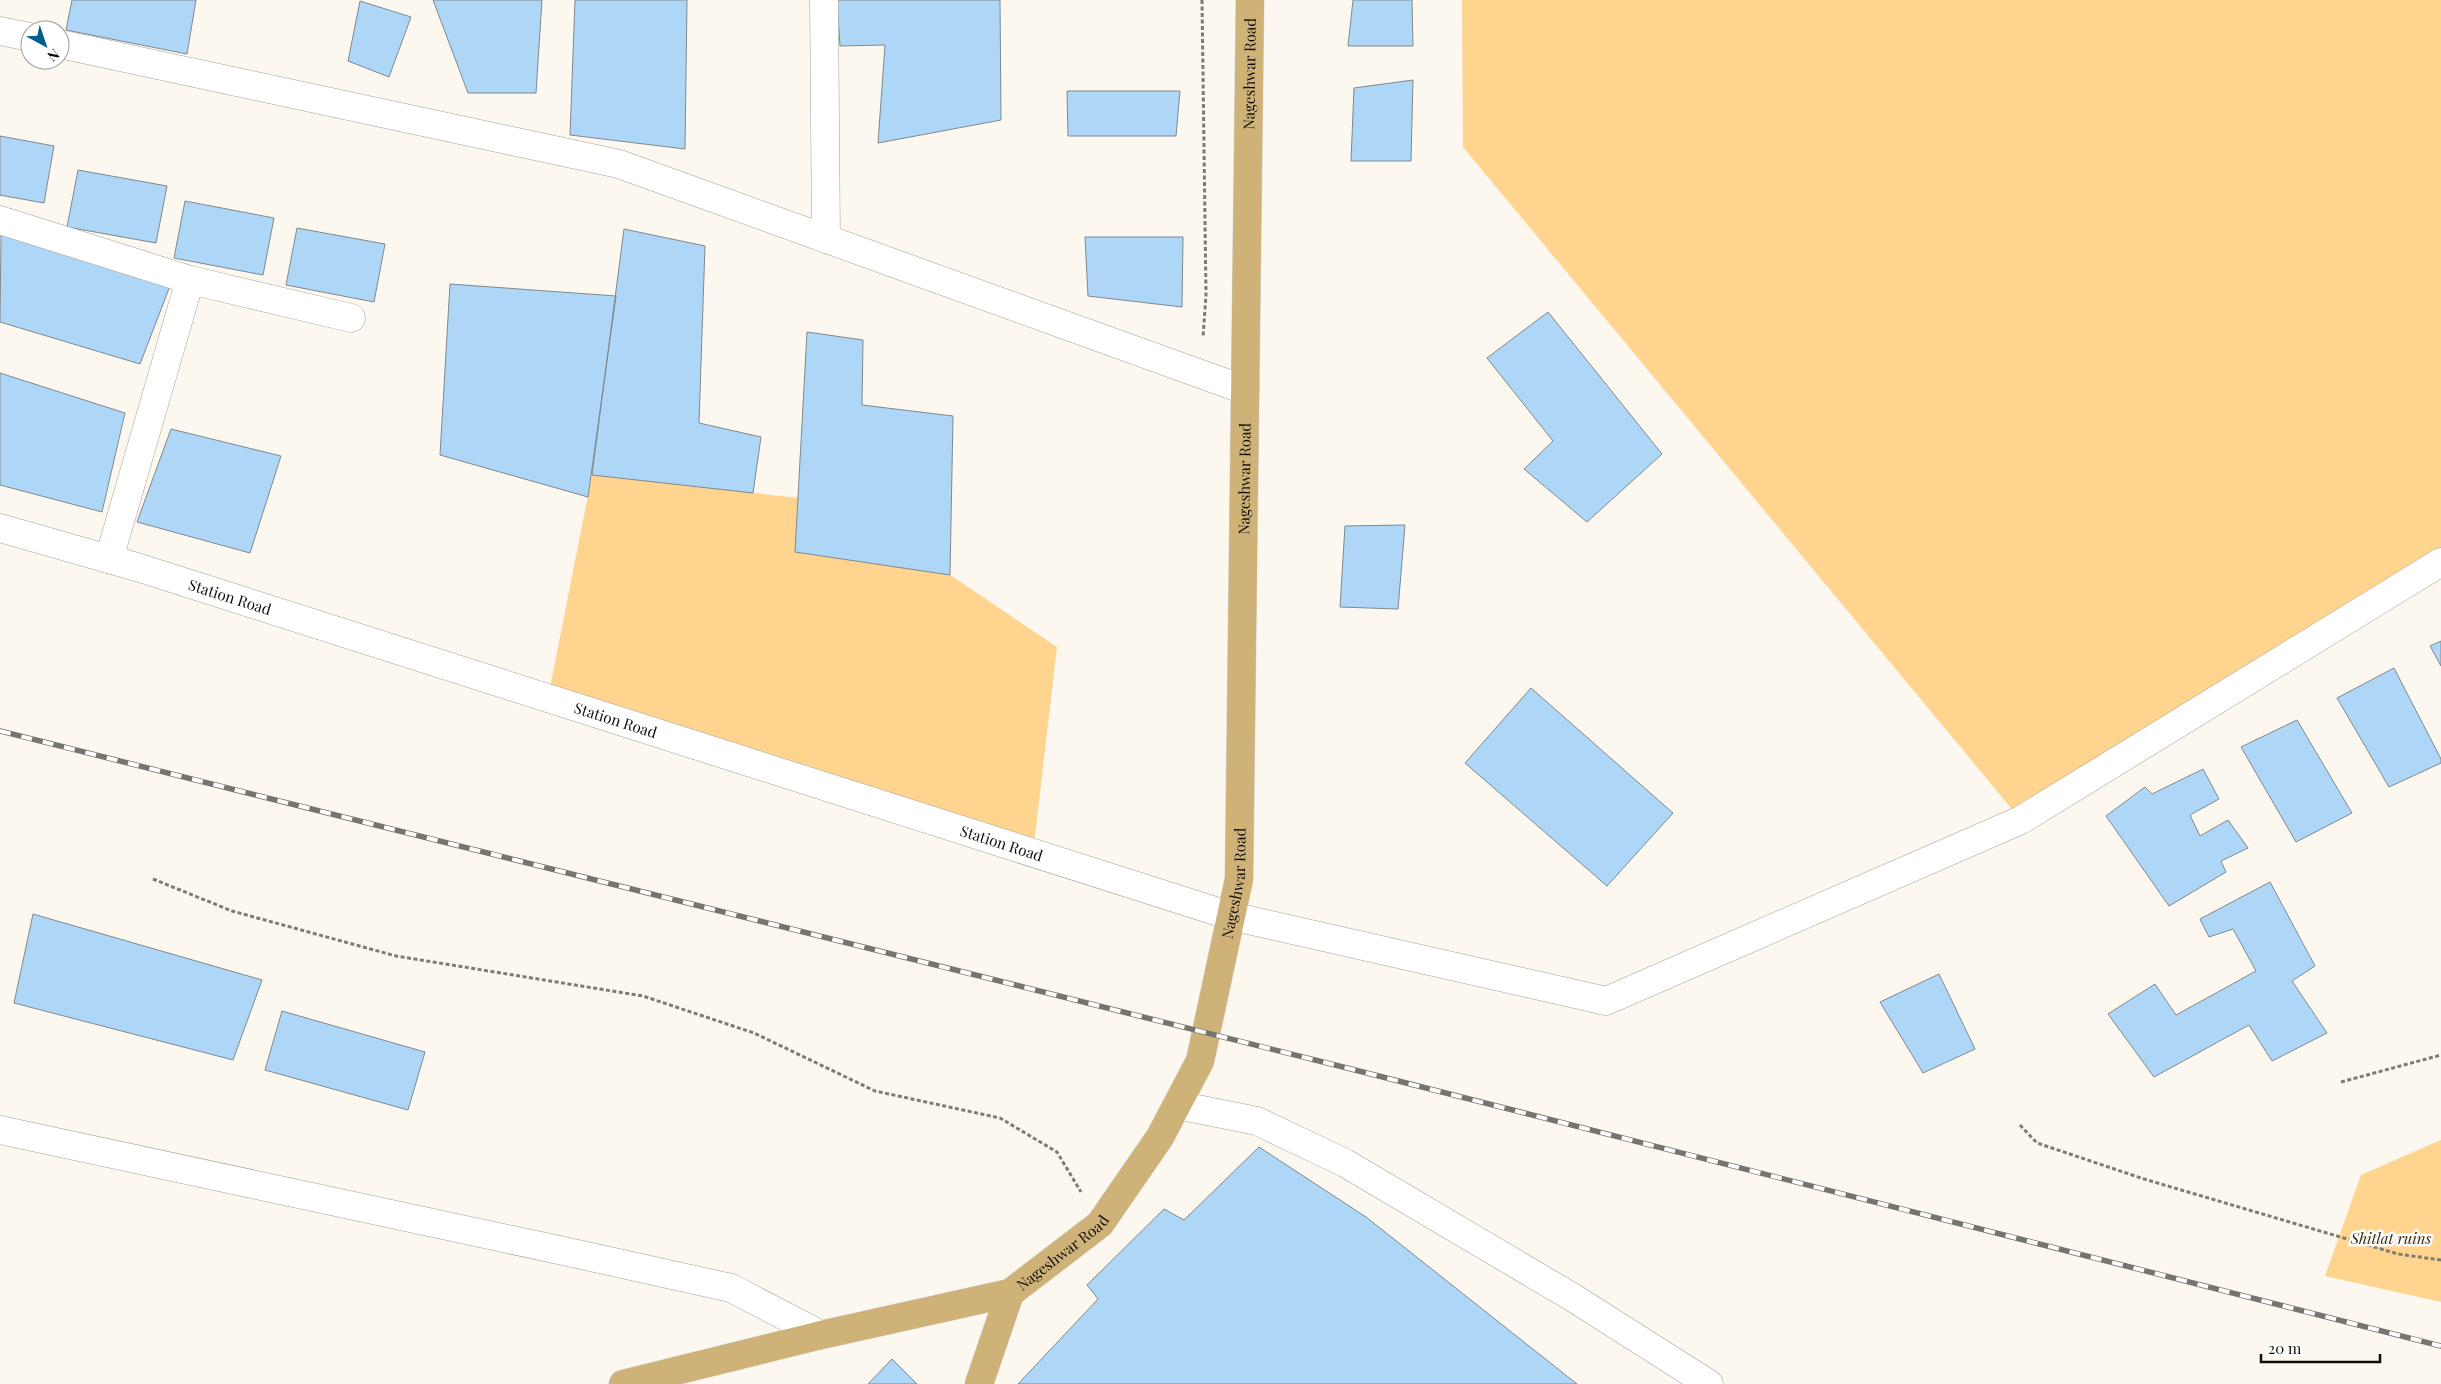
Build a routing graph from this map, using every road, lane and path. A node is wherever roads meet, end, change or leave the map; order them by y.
1 (824, 0) edge
2 (1202, 0) edge
3 (1250, 0) edge
4 (0, 31) edge
5 (20, 35) edge
6 (70, 46) edge
7 (0, 220) edge
8 (826, 239) junction
9 (190, 280) junction
10 (350, 318) dead end
11 (1201, 374) junction
12 (1245, 390) junction
13 (0, 528) edge
14 (109, 559) junction
15 (2441, 562) edge
16 (153, 879) dead end
17 (1231, 916) junction
18 (2441, 1055) edge
19 (2341, 1082) dead end
20 (1177, 1105) junction
21 (2020, 1125) dead end
22 (0, 1130) edge
23 (1100, 1224) junction
24 (2441, 1260) edge
25 (1010, 1293) junction
26 (820, 1335) junction
27 (623, 1384) edge
28 (979, 1384) edge
29 (1709, 1384) edge

1 - 8 street
2 - 11 path
3 - 12 main road, Nageshwar Road
4 - 5 street
6 - 8 street
7 - 9 street
8 - 11 street
9 - 10 street
9 - 14 street
11 - 12 street
12 - 17 main road, Nageshwar Road
13 - 14 street, Station Road
14 - 17 street, Station Road
15 - 17 street, Station Road
16 - 23 path
17 - 20 main road, Nageshwar Road
18 - 19 path
20 - 23 main road, Nageshwar Road
20 - 29 street
21 - 24 path
22 - 26 street
23 - 25 main road, Nageshwar Road
25 - 26 main road, Nageshwar Road
25 - 28 main road
26 - 27 main road, Nageshwar Road

